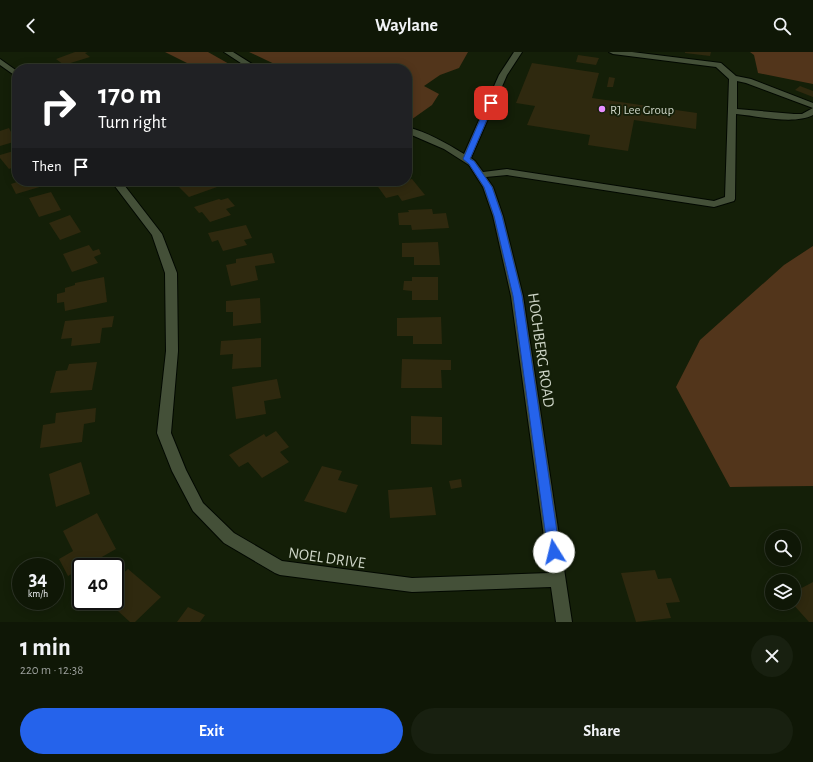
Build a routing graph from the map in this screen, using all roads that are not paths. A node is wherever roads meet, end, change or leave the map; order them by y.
1 (228, 52) edge
2 (518, 52) edge
3 (613, 52) edge
4 (0, 61) edge
5 (248, 64) edge
6 (12, 71) edge
7 (733, 78) junction
8 (813, 106) edge
9 (732, 111) junction
10 (813, 111) edge
11 (412, 132) edge
12 (466, 159) junction
13 (480, 175) junction
14 (120, 186) edge
15 (558, 580) junction
16 (564, 622) edge

1 - 5 street
2 - 12 street
3 - 7 street
4 - 6 street
7 - 8 street
7 - 9 street
9 - 10 street
9 - 13 street
11 - 12 street, HOCHBERG ROAD
12 - 13 street, HOCHBERG ROAD
13 - 15 street, HOCHBERG ROAD
14 - 15 street, NOEL DRIVE
15 - 16 street, HOCHBERG ROAD

